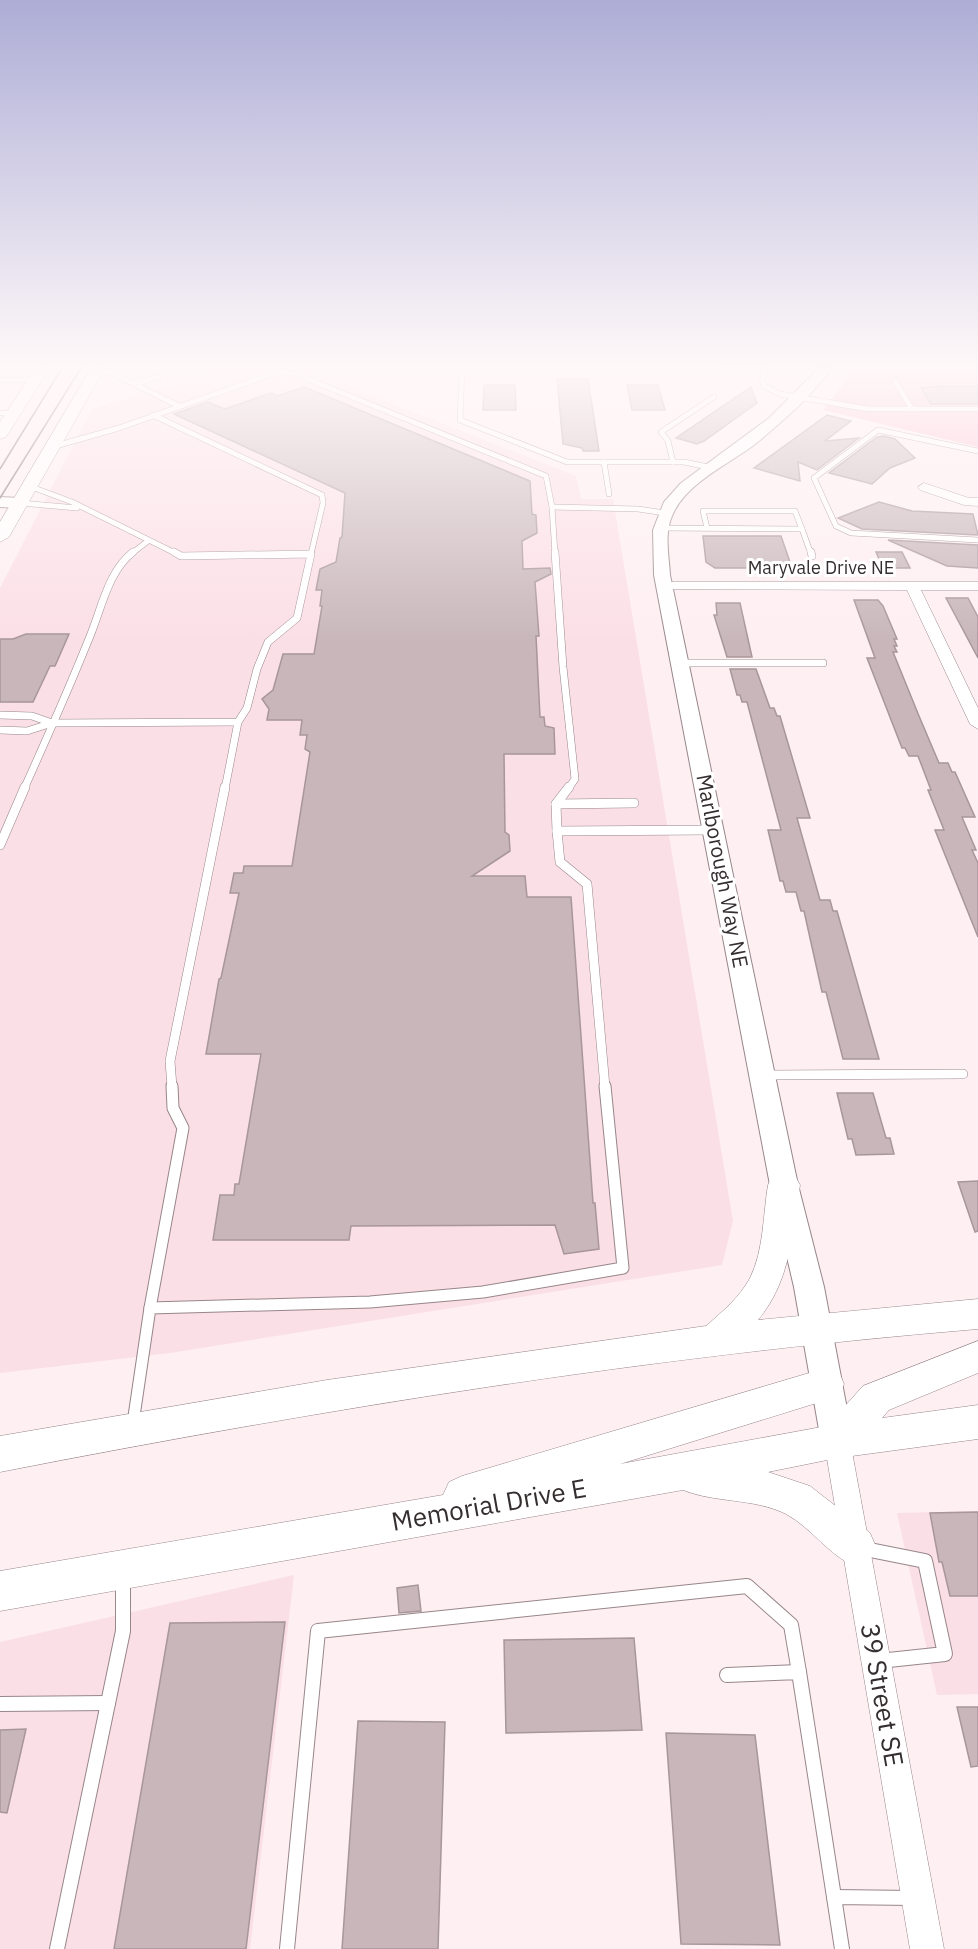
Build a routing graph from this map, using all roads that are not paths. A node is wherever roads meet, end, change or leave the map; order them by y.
1 (45, 459) edge
2 (246, 459) edge
3 (504, 459) edge
4 (556, 459) edge
5 (672, 459) edge
6 (724, 459) edge
7 (839, 459) edge
8 (604, 462) junction
9 (673, 462) junction
10 (713, 468) junction
11 (29, 486) junction
12 (924, 487) dead end
13 (609, 494) dead end
14 (0, 502) edge
15 (978, 502) edge
16 (20, 503) junction
17 (552, 507) junction
18 (82, 508) junction
19 (665, 513) junction
20 (662, 528) junction
21 (707, 528) junction
22 (802, 529) junction
23 (0, 537) edge
24 (978, 540) edge
25 (148, 541) junction
26 (311, 554) junction
27 (812, 556) dead end
28 (665, 586) junction
29 (912, 586) junction
30 (978, 586) edge
31 (681, 663) junction
32 (823, 663) dead end
33 (0, 716) edge
34 (238, 722) junction
35 (52, 723) junction
36 (978, 724) edge
37 (0, 730) edge
38 (634, 803) dead end
39 (556, 804) junction
40 (713, 830) junction
41 (557, 831) junction
42 (0, 845) edge
43 (963, 1074) dead end
44 (762, 1075) junction
45 (784, 1185) junction
46 (150, 1308) junction
47 (978, 1314) edge
48 (816, 1328) junction
49 (716, 1339) junction
50 (978, 1357) edge
51 (826, 1384) junction
52 (978, 1422) edge
53 (133, 1428) junction
54 (837, 1441) junction
55 (0, 1454) edge
56 (675, 1473) junction
57 (346, 1529) junction
58 (856, 1547) junction
59 (122, 1569) junction
60 (0, 1591) edge
61 (876, 1661) junction
62 (799, 1672) junction
63 (727, 1675) dead end
64 (108, 1703) junction
65 (0, 1704) edge
66 (834, 1897) junction
67 (918, 1898) junction
68 (57, 1949) edge
69 (287, 1949) edge
70 (842, 1949) edge
71 (927, 1949) edge

1 - 11 main road
2 - 26 lane
3 - 17 lane
4 - 8 lane
5 - 9 lane
6 - 10 street, Marlborough Way NE
7 - 24 lane
8 - 9 lane
8 - 13 lane
9 - 10 lane
10 - 19 street, Marlborough Way NE
11 - 16 main road
11 - 18 lane
12 - 15 street
14 - 16 street
16 - 18 lane
16 - 23 main road
17 - 19 lane
17 - 39 lane
18 - 25 lane
19 - 20 street, Marlborough Way NE
20 - 21 lane
20 - 28 street, Marlborough Way NE
21 - 22 lane
21 - 22 lane
22 - 27 lane
25 - 26 lane
25 - 35 lane
26 - 34 lane
28 - 29 street, Maryvale Drive NE
28 - 31 street, Marlborough Way NE
29 - 30 street, Maryvale Drive NE
29 - 36 street
31 - 32 lane
31 - 40 street, Marlborough Way NE
33 - 35 lane
34 - 35 lane
34 - 46 lane
35 - 37 lane
35 - 42 lane
38 - 39 lane
39 - 41 lane
40 - 41 lane
40 - 44 street, Marlborough Way NE
41 - 46 lane
43 - 44 lane
44 - 45 street, Marlborough Way NE
45 - 48 street, Marlborough Way NE
45 - 49 main road
46 - 53 lane
47 - 48 main road
48 - 49 main road
48 - 51 street, Marlborough Way NE
49 - 53 main road
50 - 54 main road
51 - 54 street, Marlborough Way NE
51 - 57 main road
52 - 54 main road, Memorial Drive E
53 - 55 main road
54 - 56 main road, Memorial Drive E
54 - 58 street, 39 Street SE
56 - 57 main road, Memorial Drive E
56 - 58 main road
57 - 59 main road, Memorial Drive E
58 - 61 street, 39 Street SE
58 - 61 lane
59 - 60 main road, Memorial Drive E
59 - 64 lane
61 - 67 street, 39 Street SE
62 - 63 lane
62 - 66 lane
62 - 69 lane
64 - 65 lane
64 - 68 lane
66 - 67 lane
66 - 70 lane
67 - 71 street, 39 Street SE

